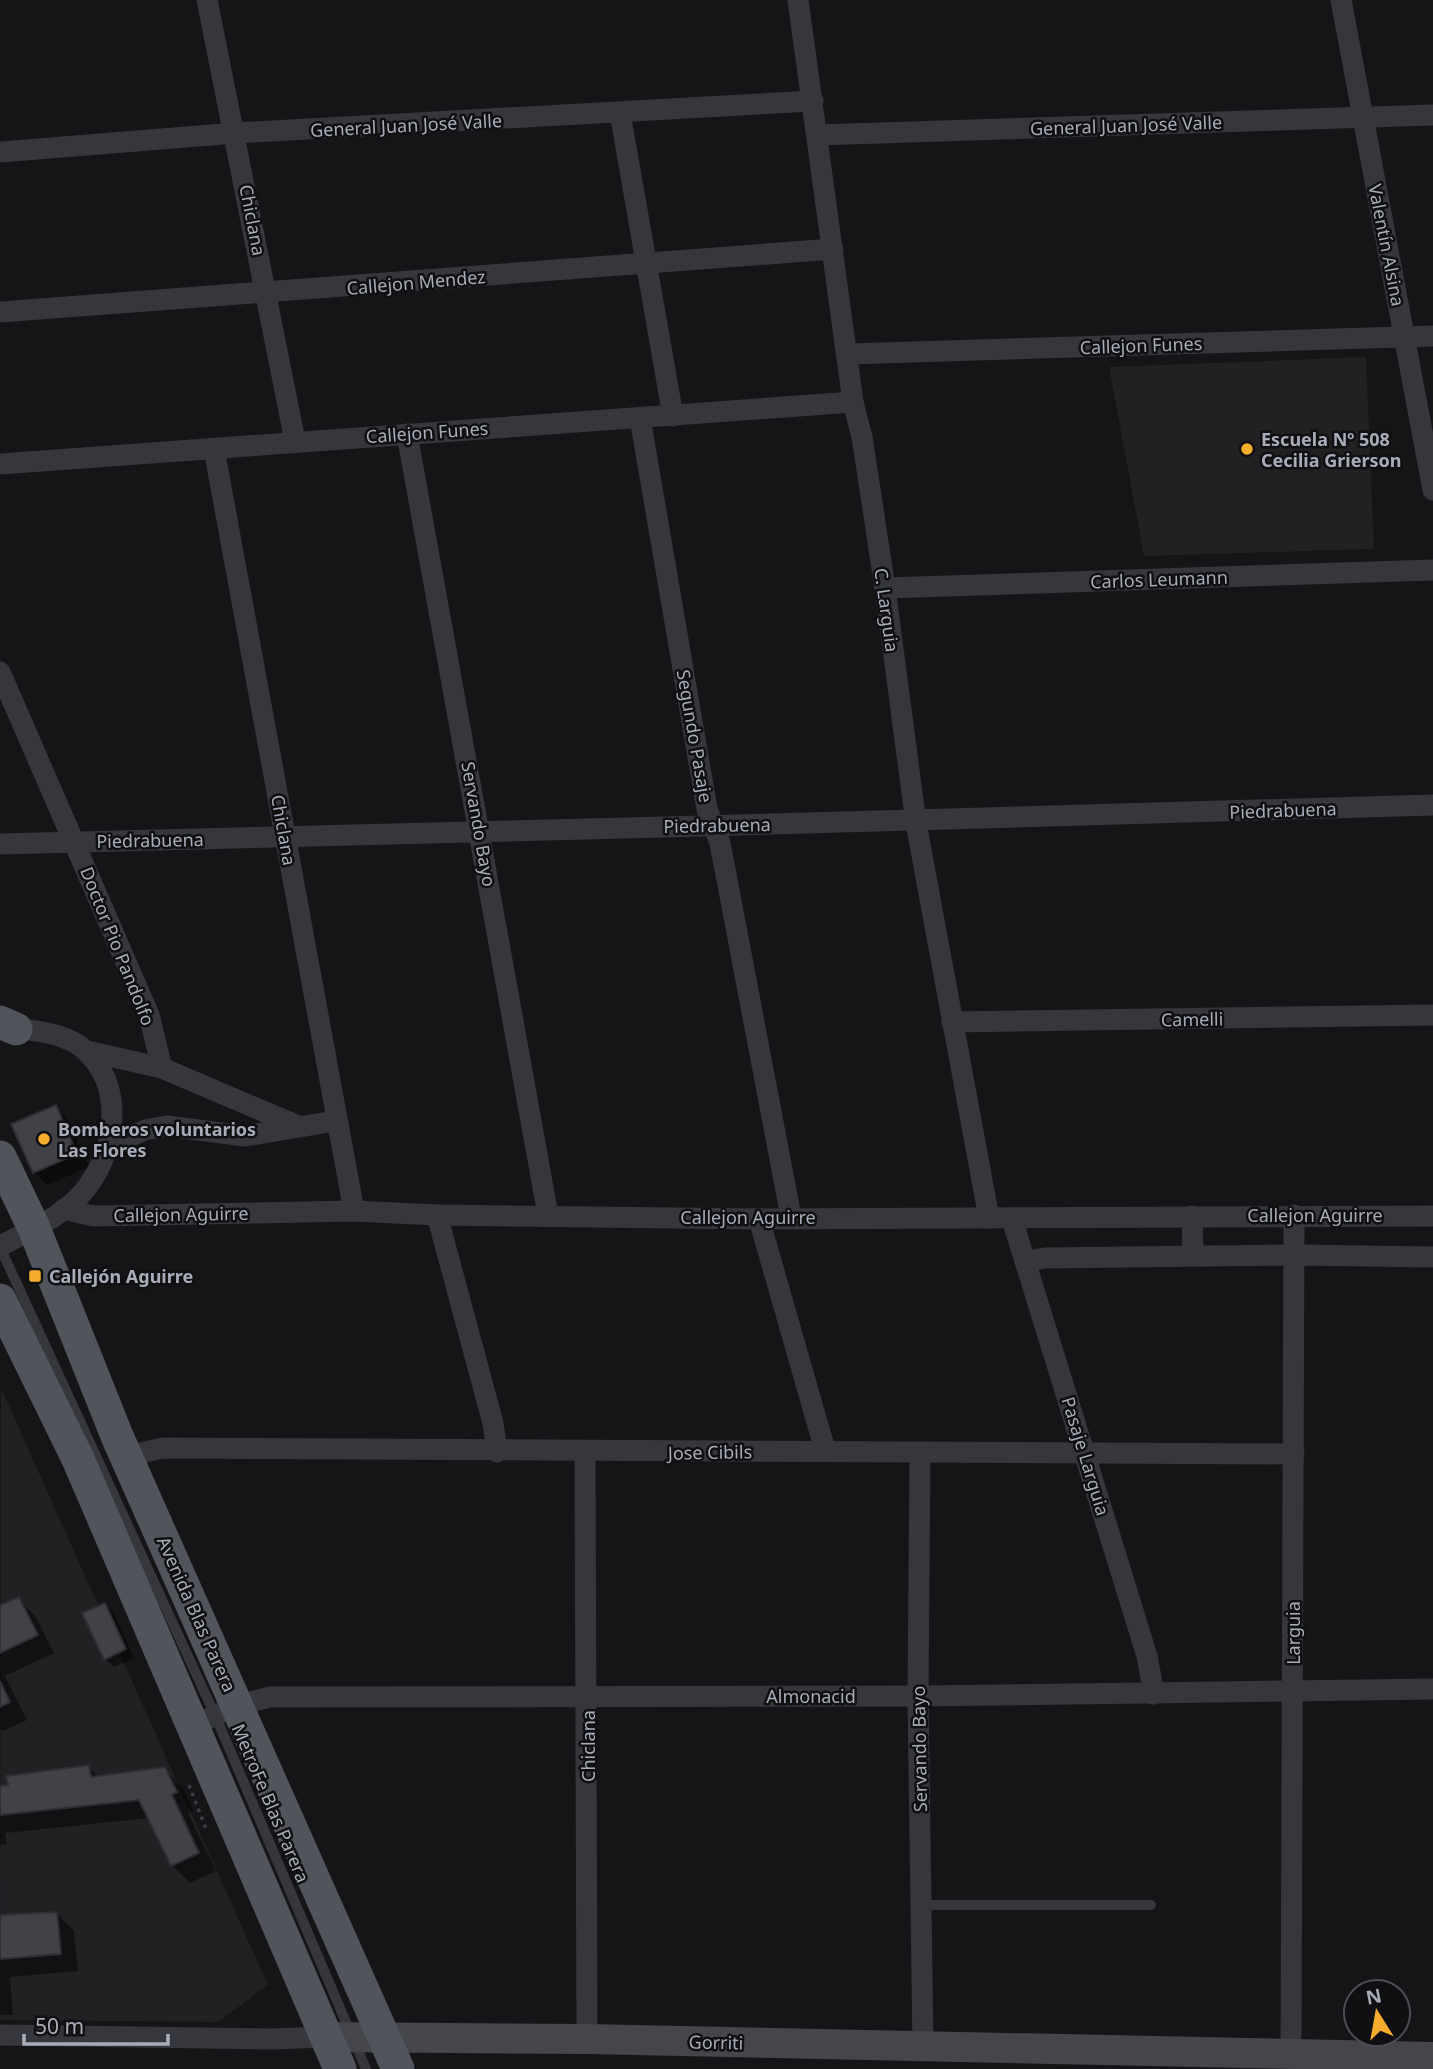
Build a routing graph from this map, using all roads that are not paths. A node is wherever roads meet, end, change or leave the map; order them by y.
1 (207, 0) edge
2 (798, 0) edge
3 (1341, 0) edge
4 (813, 101) junction
5 (620, 113) junction
6 (1433, 115) edge
7 (1363, 117) junction
8 (236, 133) junction
9 (818, 135) junction
10 (0, 152) edge
11 (833, 249) junction
12 (648, 264) junction
13 (267, 294) junction
14 (0, 312) edge
15 (1433, 336) edge
16 (1405, 337) junction
17 (849, 354) junction
18 (853, 402) junction
19 (673, 416) junction
20 (640, 418) junction
21 (407, 434) junction
22 (295, 441) junction
23 (214, 449) junction
24 (0, 464) edge
25 (1433, 490) edge
26 (1433, 570) edge
27 (885, 588) junction
28 (0, 673) edge
29 (1433, 805) edge
30 (916, 823) junction
31 (713, 824) junction
32 (480, 829) junction
33 (285, 837) junction
34 (76, 842) junction
35 (0, 845) edge
36 (1433, 1015) edge
37 (951, 1022) junction
38 (5, 1026) edge
39 (87, 1051) junction
40 (162, 1068) junction
41 (335, 1121) junction
42 (298, 1126) junction
43 (109, 1146) junction
44 (0, 1157) edge
45 (64, 1209) junction
46 (354, 1211) junction
47 (438, 1215) junction
48 (548, 1215) junction
49 (1294, 1215) junction
50 (1192, 1216) junction
51 (1433, 1216) edge
52 (791, 1217) junction
53 (989, 1218) junction
54 (759, 1219) junction
55 (1012, 1219) junction
56 (34, 1228) junction
57 (0, 1246) edge
58 (1297, 1255) junction
59 (1193, 1256) junction
60 (1433, 1257) edge
61 (1025, 1262) junction
62 (0, 1300) edge
63 (825, 1450) junction
64 (920, 1451) junction
65 (497, 1452) junction
66 (585, 1453) junction
67 (1085, 1453) junction
68 (1294, 1454) junction
69 (127, 1456) junction
70 (1433, 1689) edge
71 (1293, 1693) junction
72 (1154, 1694) junction
73 (588, 1696) junction
74 (918, 1696) junction
75 (216, 1715) junction
76 (921, 1905) junction
77 (1151, 1905) dead end
78 (0, 2035) edge
79 (354, 2038) junction
80 (587, 2039) junction
81 (923, 2047) junction
82 (1291, 2052) junction
83 (1433, 2057) edge
84 (340, 2069) edge
85 (366, 2069) edge
86 (398, 2069) edge

1 - 8 street, Chiclana
2 - 4 street, C. Larguia
3 - 7 street, Valentín Alsina
4 - 5 street, General Juan José Valle
4 - 9 street, C. Larguia
5 - 8 street, General Juan José Valle
5 - 12 street
6 - 7 street, General Juan José Valle
7 - 9 street, General Juan José Valle
7 - 16 street, Valentín Alsina
8 - 10 street, General Juan José Valle
8 - 13 street, Chiclana
9 - 11 street, C. Larguia
11 - 12 street, Callejon Mendez
11 - 17 street, C. Larguia
12 - 13 street, Callejon Mendez
12 - 19 street
13 - 14 street, Callejon Mendez
13 - 22 street, Chiclana
15 - 16 street, Callejon Funes
16 - 17 street, Callejon Funes
16 - 25 street, Valentín Alsina
17 - 18 street, C. Larguia
18 - 19 street, Callejon Funes
18 - 27 street, C. Larguia
19 - 20 street, Callejon Funes
20 - 21 street, Callejon Funes
20 - 31 street, Segundo Pasaje
21 - 22 street, Callejon Funes
21 - 32 street, Servando Bayo
22 - 23 street, Callejon Funes
23 - 24 street, Callejon Funes
23 - 33 street, Chiclana
26 - 27 street, Carlos Leumann
27 - 30 street, C. Larguia
28 - 34 street, Doctor Pio Pandolfo
29 - 30 street, Piedrabuena
30 - 31 street, Piedrabuena
30 - 37 street, C. Larguia
31 - 32 street, Piedrabuena
31 - 52 street, Segundo Pasaje
32 - 33 street, Piedrabuena
32 - 48 street, Servando Bayo
33 - 34 street, Piedrabuena
33 - 41 street, Chiclana
34 - 35 street, Piedrabuena
34 - 40 street, Doctor Pio Pandolfo
36 - 37 street, Camelli
37 - 53 street, C. Larguia
38 - 39 street
39 - 40 street
39 - 43 street
40 - 42 street
41 - 42 street
41 - 46 street, Chiclana
42 - 43 street
43 - 45 street
44 - 56 main road, Avenida Blas Parera
45 - 46 street, Callejon Aguirre
45 - 56 street
46 - 47 street, Callejon Aguirre
47 - 48 street, Callejon Aguirre
47 - 65 street
48 - 54 street, Callejon Aguirre
49 - 50 street, Callejon Aguirre
49 - 51 street, Callejon Aguirre
49 - 58 street, Larguia
50 - 55 street, Callejon Aguirre
50 - 59 street
52 - 53 street, Callejon Aguirre
52 - 54 street, Callejon Aguirre
53 - 55 street, Callejon Aguirre
54 - 63 street
55 - 61 street, Pasaje Larguia
56 - 57 street
56 - 69 main road, Avenida Blas Parera
57 - 75 lane, MetroFe Blas Parera
58 - 59 street
58 - 60 street
58 - 68 street, Larguia
59 - 61 street
61 - 67 street, Pasaje Larguia
62 - 75 main road, Avenida Blas Parera
63 - 64 street, Jose Cibils
63 - 66 street, Jose Cibils
64 - 67 street, Jose Cibils
64 - 74 street, Servando Bayo
65 - 66 street, Jose Cibils
65 - 69 street, Jose Cibils
66 - 73 street, Chiclana
67 - 68 street, Jose Cibils
67 - 72 street, Pasaje Larguia
68 - 71 street, Larguia
69 - 75 main road, Avenida Blas Parera
70 - 71 street, Almonacid
71 - 72 street, Almonacid
71 - 82 street, Larguia
72 - 74 street, Almonacid
73 - 74 street, Almonacid
73 - 75 street, Almonacid
73 - 80 street, Chiclana
74 - 76 street, Servando Bayo
75 - 79 main road, Avenida Blas Parera
75 - 79 main road, Avenida Blas Parera
76 - 77 lane
76 - 81 street, Servando Bayo
78 - 79 street, Gorriti
79 - 80 main road, Gorriti
79 - 84 main road, Avenida Blas Parera
79 - 85 lane
79 - 86 main road, Avenida Blas Parera
80 - 81 main road, Gorriti
81 - 82 main road, Gorriti
82 - 83 main road, Gorriti

